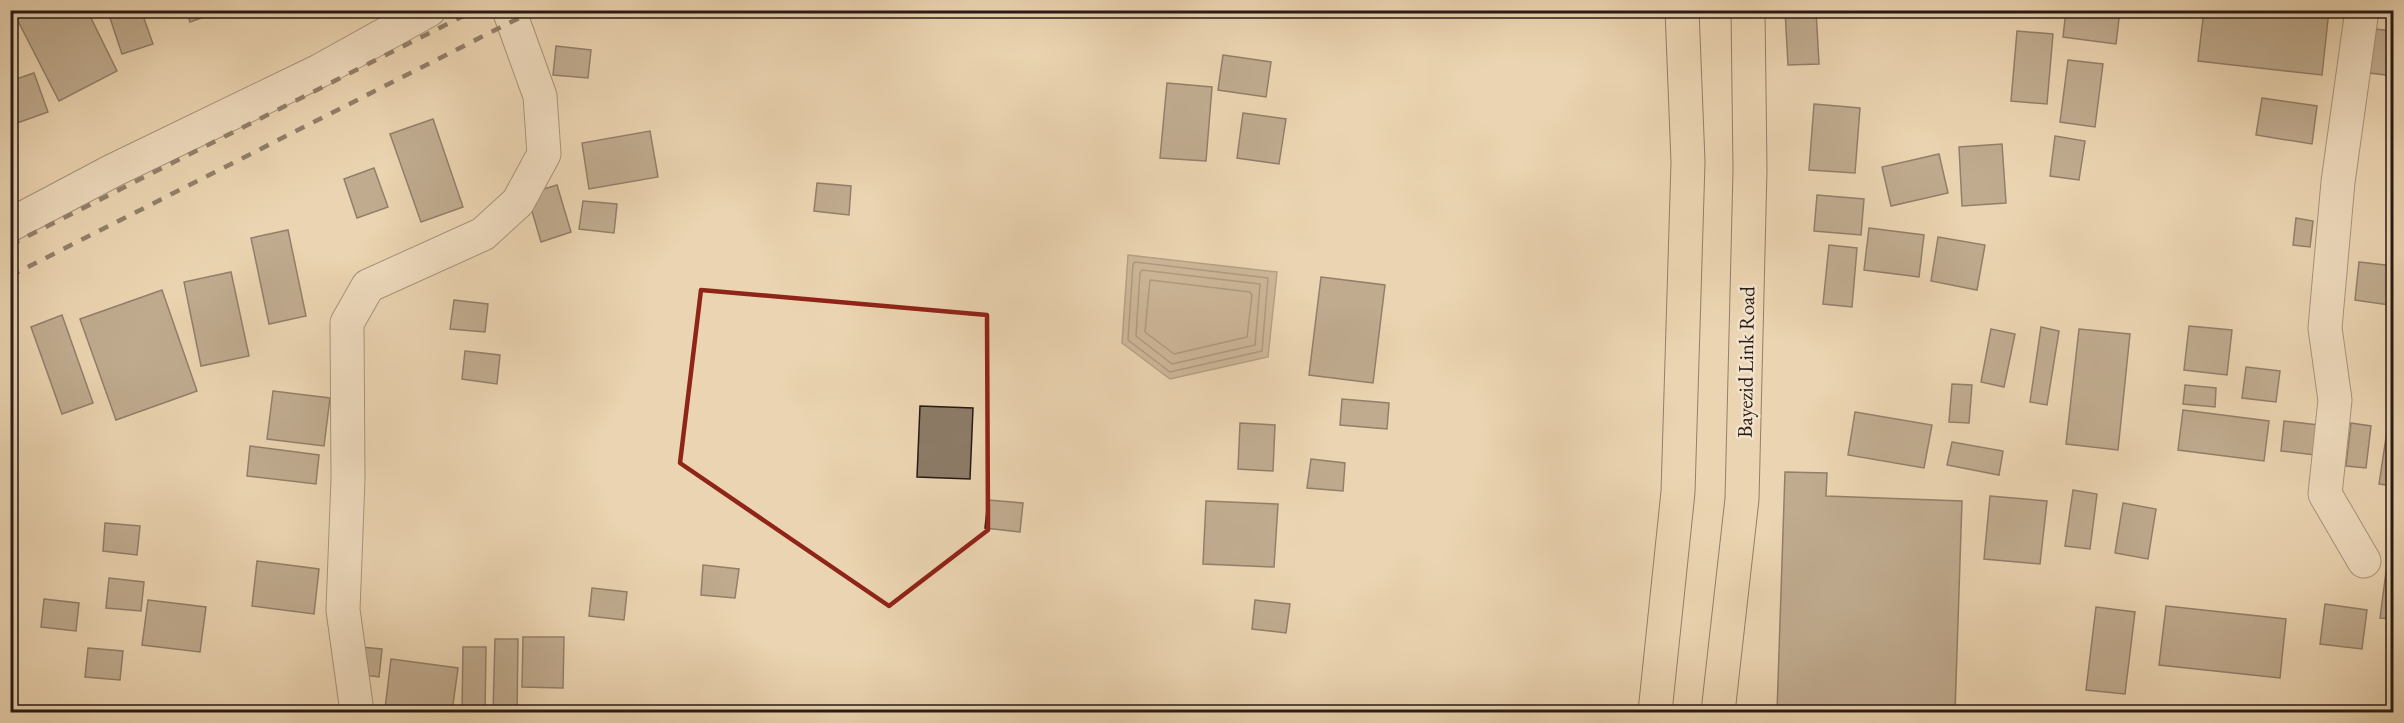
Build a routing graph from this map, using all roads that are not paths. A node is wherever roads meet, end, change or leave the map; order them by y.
1 (429, 10) edge
2 (509, 10) edge
3 (1682, 10) edge
4 (1748, 10) edge
5 (2362, 10) edge
6 (10, 225) edge
7 (2364, 561) dead end
8 (357, 712) edge
9 (1655, 712) edge
10 (1718, 712) edge

1 - 6 street
2 - 8 street
3 - 9 main road
4 - 10 main road, Bayezid Link Road
5 - 7 street

